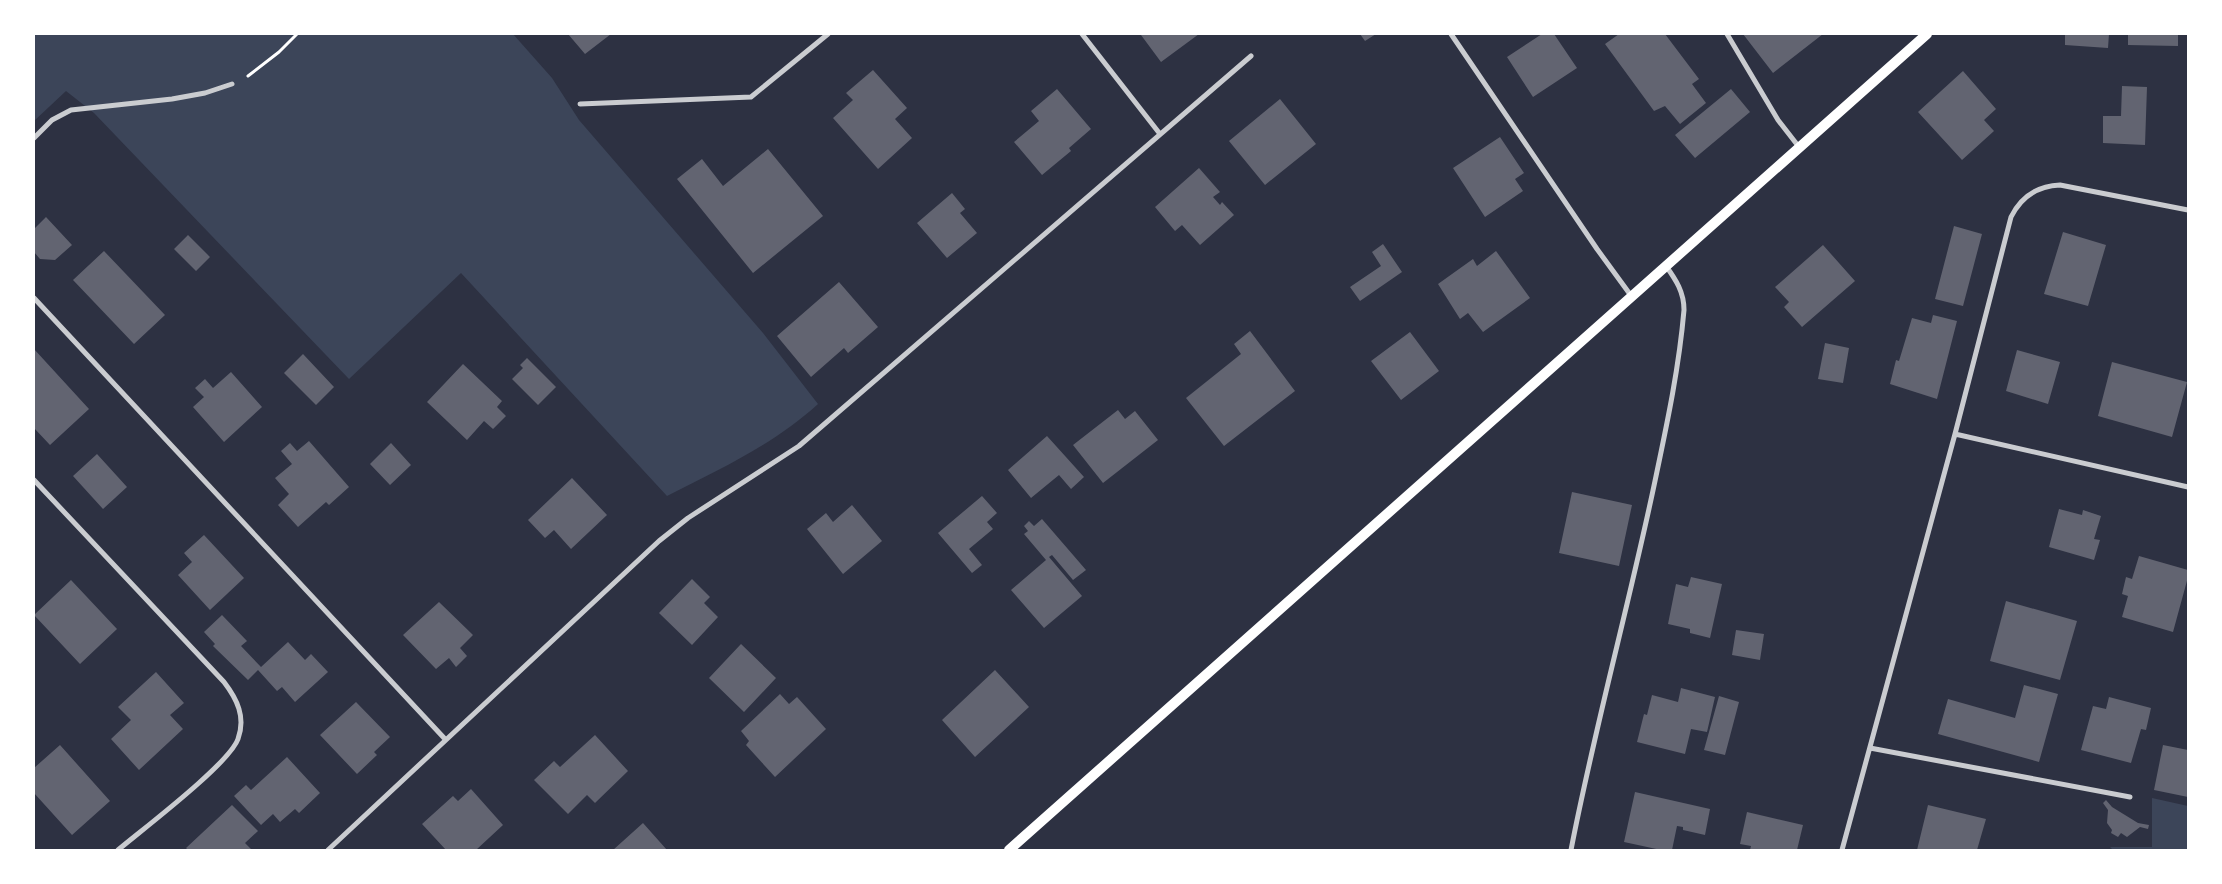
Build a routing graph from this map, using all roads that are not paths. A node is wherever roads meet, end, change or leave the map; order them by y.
1 (828, 34) edge
2 (1082, 34) edge
3 (1451, 34) edge
4 (1727, 34) edge
5 (1927, 34) edge
6 (1251, 56) dead end
7 (232, 84) road end
8 (580, 104) dead end
9 (1160, 134) junction
10 (34, 138) edge
11 (1799, 147) junction
12 (2188, 210) edge
13 (1666, 266) junction
14 (1632, 297) junction
15 (34, 298) edge
16 (1955, 434) junction
17 (34, 480) edge
18 (2188, 487) edge
19 (445, 740) junction
20 (1870, 748) junction
21 (2130, 797) dead end
22 (118, 850) edge
23 (328, 850) edge
24 (1010, 850) edge
25 (1571, 850) edge
26 (1842, 850) edge

1 - 8 street
2 - 9 street
3 - 14 street
4 - 11 street
5 - 11 main road
6 - 9 street
7 - 10 street
9 - 19 street
11 - 13 main road
12 - 16 street
13 - 14 main road
13 - 25 street
14 - 24 main road
15 - 19 street
16 - 18 street
16 - 20 street
17 - 22 street
19 - 23 street
20 - 21 street
20 - 26 street

